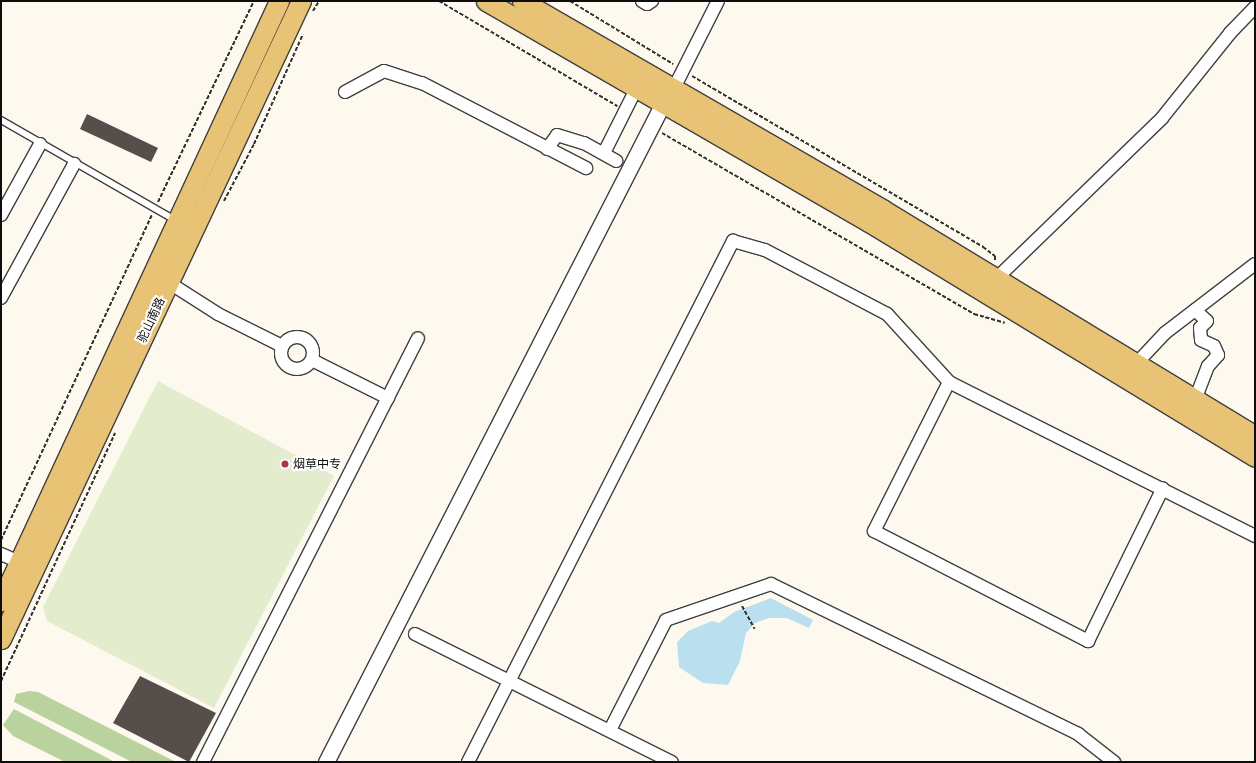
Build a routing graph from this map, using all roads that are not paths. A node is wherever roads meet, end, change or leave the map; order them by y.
1 (279, 1) edge
2 (486, 1) edge
3 (522, 1) edge
4 (642, 1) edge
5 (652, 1) edge
6 (718, 1) edge
7 (1255, 7) edge
8 (306, 8) edge
9 (636, 89) junction
10 (344, 92) dead end
11 (668, 98) junction
12 (1, 120) edge
13 (40, 144) junction
14 (547, 149) junction
15 (604, 153) junction
16 (616, 160) dead end
17 (74, 164) junction
18 (586, 168) dead end
19 (1, 215) edge
20 (185, 225) junction
21 (1255, 264) edge
22 (996, 279) junction
23 (168, 282) junction
24 (1, 298) edge
25 (1195, 310) junction
26 (418, 339) dead end
27 (282, 346) junction
28 (312, 360) junction
29 (1135, 364) junction
30 (949, 382) junction
31 (388, 398) junction
32 (1195, 400) junction
33 (1255, 436) edge
34 (1255, 457) edge
35 (1163, 488) junction
36 (1255, 536) edge
37 (1, 554) edge
38 (19, 562) junction
39 (1, 601) edge
40 (415, 634) dead end
41 (1, 639) edge
42 (512, 682) junction
43 (610, 730) junction
44 (203, 762) edge
45 (326, 762) edge
46 (468, 762) edge
47 (672, 762) edge
48 (1114, 762) edge

1 - 20 main road, 驼山南路
2 - 9 main road
3 - 11 main road
4 - 5 street
6 - 11 street
7 - 22 street
8 - 20 main road, 驼山南路
9 - 11 main road
9 - 15 street
10 - 14 street
11 - 22 main road
11 - 34 main road
11 - 45 street
12 - 13 lane
13 - 17 lane
13 - 19 street
14 - 15 street
14 - 18 street
15 - 16 street
17 - 20 lane
17 - 24 street
20 - 23 main road, 驼山南路
20 - 38 main road, 驼山南路
21 - 25 street
22 - 29 main road
23 - 27 street
23 - 41 main road, 驼山南路
25 - 29 street
25 - 32 street
26 - 31 street
27 - 28 street
27 - 28 street
28 - 31 street
29 - 32 main road
30 - 35 street
30 - 35 street
30 - 42 street
31 - 44 street
32 - 33 main road
35 - 36 street
37 - 38 street
38 - 39 main road, 驼山南路
40 - 42 street
42 - 43 street
42 - 46 street
43 - 47 street
43 - 48 street

